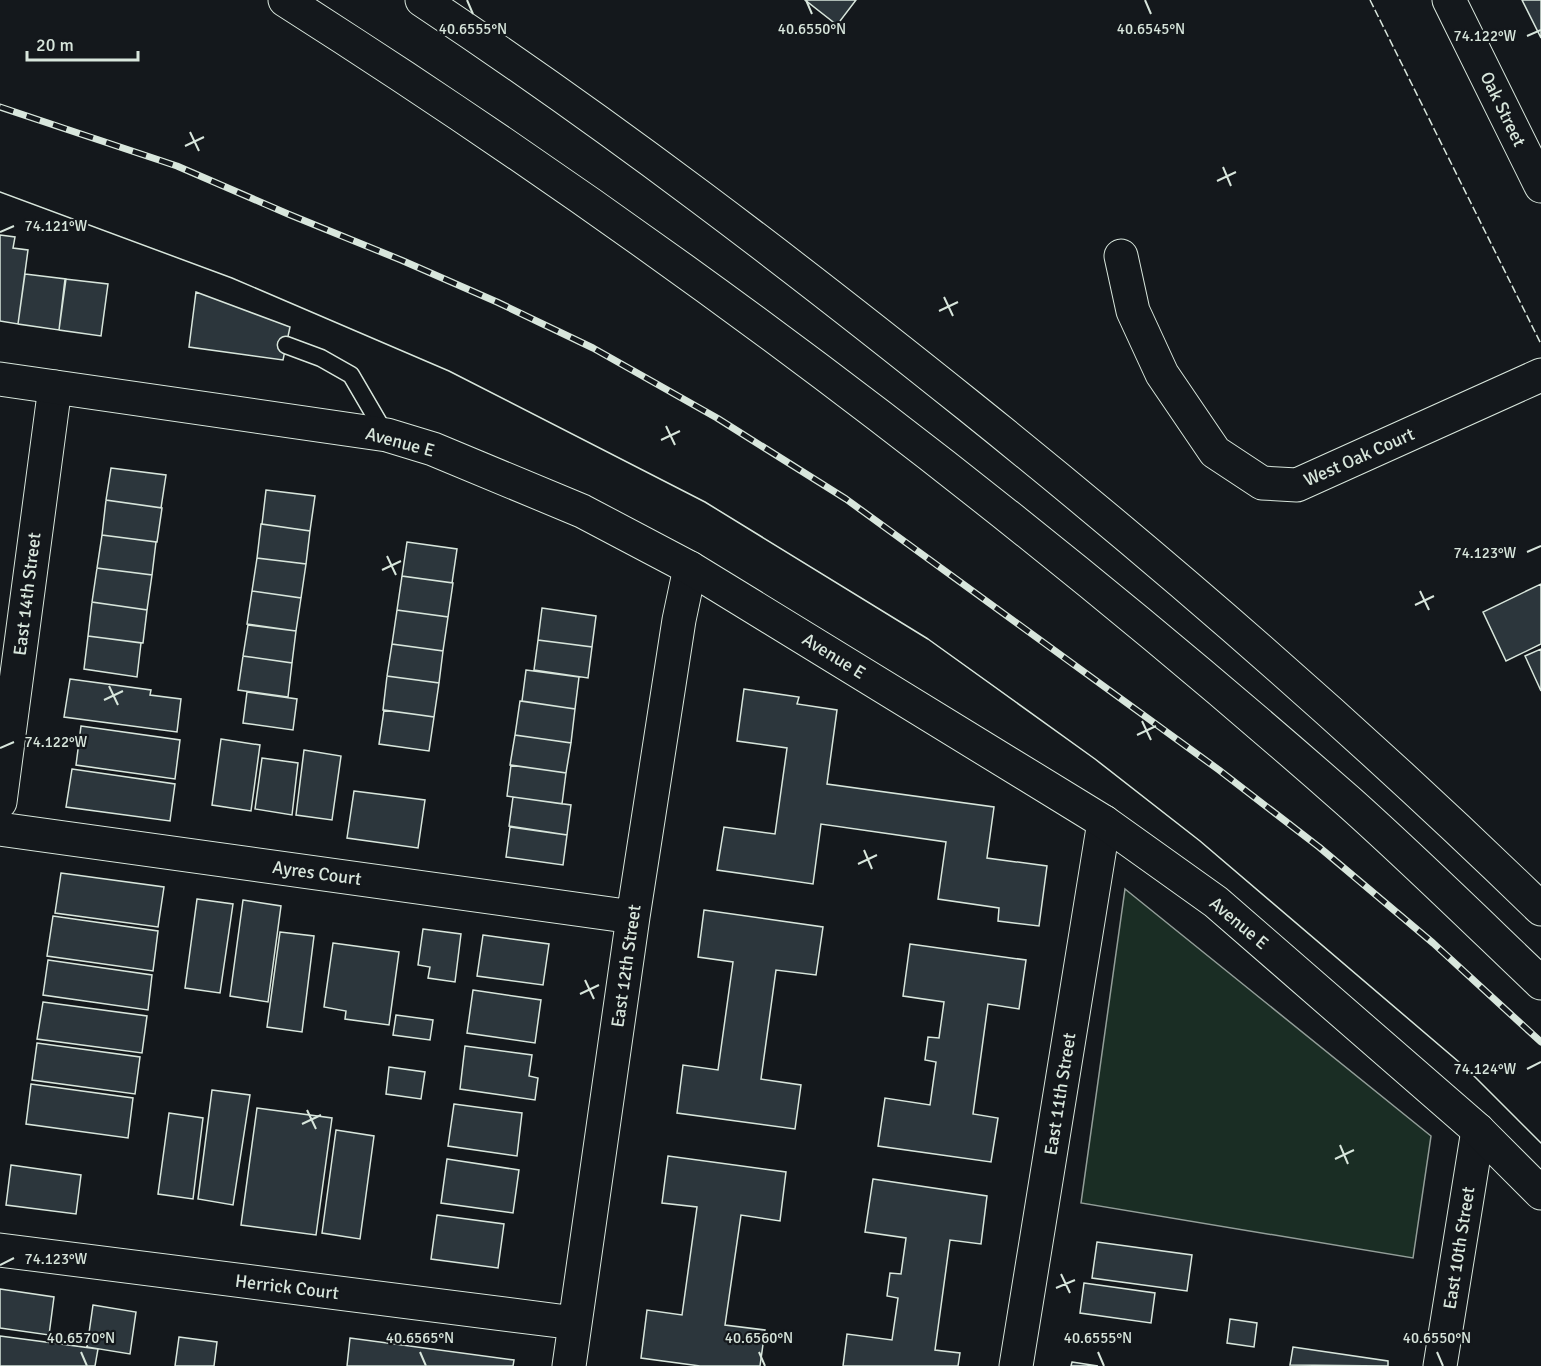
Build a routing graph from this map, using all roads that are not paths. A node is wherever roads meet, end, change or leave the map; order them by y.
1 (285, 0) edge
2 (422, 0) edge
3 (1449, 0) edge
4 (1541, 186) edge
5 (1121, 256) dead end
6 (286, 345) dead end
7 (1541, 375) edge
8 (0, 379) edge
9 (55, 387) junction
10 (387, 435) junction
11 (690, 568) junction
12 (0, 802) edge
13 (1104, 822) junction
14 (0, 829) edge
15 (1541, 909) edge
16 (633, 917) junction
17 (1541, 983) edge
18 (1478, 1130) junction
19 (1541, 1193) edge
20 (0, 1251) edge
21 (575, 1323) junction
22 (569, 1366) edge
23 (1016, 1366) edge
24 (1440, 1366) edge

1 - 17 main road
2 - 15 main road
3 - 4 main road, Oak Street
5 - 7 main road, West Oak Court
6 - 10 lane
8 - 9 main road, Avenue E
9 - 10 main road, Avenue E
9 - 12 main road, East 14th Street
10 - 11 main road, Avenue E
11 - 13 main road, Avenue E
11 - 16 main road, East 12th Street
13 - 18 main road, Avenue E
13 - 23 main road, East 11th Street
14 - 16 main road, Ayres Court
16 - 21 main road, East 12th Street
18 - 19 main road, Avenue E
18 - 24 main road, East 10th Street
20 - 21 main road, Herrick Court
21 - 22 main road, East 12th Street

